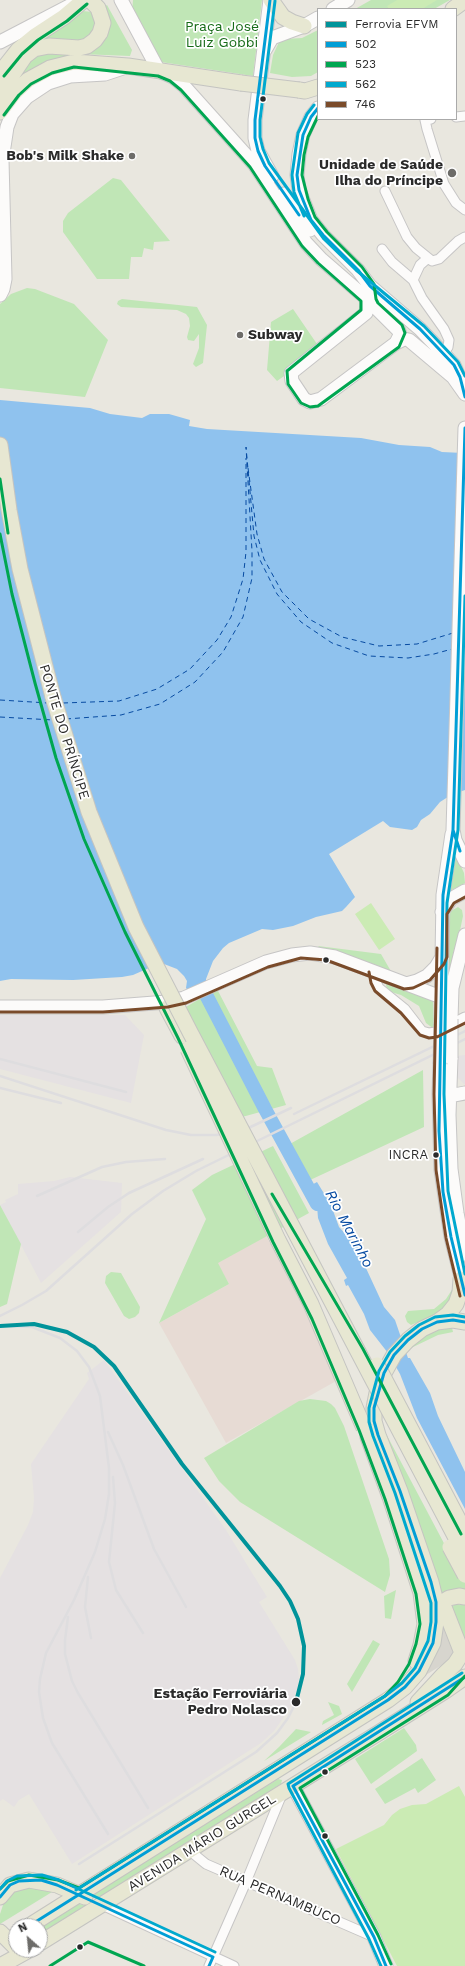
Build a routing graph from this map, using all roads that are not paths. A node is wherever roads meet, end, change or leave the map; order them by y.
1 (82, 0) edge
2 (90, 0) edge
3 (121, 0) edge
4 (271, 0) edge
5 (348, 0) edge
6 (128, 6) edge
7 (336, 8) edge
8 (317, 19) edge
9 (304, 26) junction
10 (5, 39) edge
11 (0, 50) edge
12 (264, 53) junction
13 (128, 66) junction
14 (159, 71) junction
15 (0, 72) edge
16 (317, 87) edge
17 (0, 93) edge
18 (317, 109) edge
19 (0, 112) edge
20 (428, 120) edge
21 (385, 191) dead end
22 (465, 210) edge
23 (465, 237) edge
24 (382, 249) dead end
25 (428, 258) junction
26 (412, 280) junction
27 (368, 292) junction
28 (0, 295) edge
29 (438, 320) junction
30 (427, 336) junction
31 (396, 342) junction
32 (422, 350) junction
33 (443, 353) junction
34 (465, 396) edge
35 (465, 428) edge
36 (0, 445) edge
37 (0, 509) edge
38 (453, 830) junction
39 (465, 861) edge
40 (465, 891) edge
41 (442, 912) junction
42 (465, 935) edge
43 (442, 957) junction
44 (374, 971) junction
45 (406, 984) junction
46 (442, 997) junction
47 (176, 1004) junction
48 (0, 1007) edge
49 (465, 1017) edge
50 (446, 1021) junction
51 (182, 1036) junction
52 (446, 1061) junction
53 (465, 1093) edge
54 (449, 1096) junction
55 (262, 1167) junction
56 (465, 1254) edge
57 (461, 1279) junction
58 (465, 1294) edge
59 (437, 1322) junction
60 (465, 1322) edge
61 (465, 1532) edge
62 (465, 1555) edge
63 (465, 1575) edge
64 (465, 1597) edge
65 (438, 1609) junction
66 (465, 1669) edge
67 (443, 1675) junction
68 (465, 1677) edge
69 (445, 1691) junction
70 (383, 1703) junction
71 (405, 1716) junction
72 (278, 1768) junction
73 (288, 1790) junction
74 (190, 1851) junction
75 (246, 1882) junction
76 (79, 1894) junction
77 (0, 1897) edge
78 (102, 1905) junction
79 (42, 1918) edge
80 (374, 1937) junction
81 (48, 1938) edge
82 (8, 1952) edge
83 (211, 1962) edge
84 (0, 1966) edge
85 (234, 1966) edge
86 (386, 1966) edge

1 - 10 main road
1 - 15 main road
2 - 17 main road
3 - 6 main road
4 - 9 main road
4 - 12 main road
5 - 7 main road
6 - 14 main road
8 - 9 main road
9 - 12 main road
10 - 11 main road
12 - 27 main road
13 - 14 main road
13 - 19 main road
13 - 28 main road
14 - 16 main road, bridge
14 - 27 main road
18 - 27 main road
20 - 22 street
21 - 25 street
23 - 25 street
24 - 26 street
25 - 26 street
26 - 29 street
27 - 30 main road
27 - 31 main road
27 - 31 main road
29 - 30 street
29 - 33 street
30 - 33 main road
31 - 32 main road
32 - 33 main road
32 - 34 main road
33 - 34 main road
35 - 38 main road
36 - 47 main road, PONTE DO PRÍNCIPE, bridge
37 - 47 main road, PONTE DO PRÍNCIPE
38 - 39 main road
38 - 41 main road
40 - 41 main road
41 - 43 main road
42 - 50 main road
43 - 45 main road
43 - 46 main road
44 - 45 main road
44 - 47 main road
44 - 49 street
45 - 46 main road
46 - 50 main road
47 - 48 main road
47 - 51 main road
47 - 55 main road, bridge
50 - 52 main road, bridge
51 - 63 main road, bridge
51 - 70 main road, bridge
52 - 54 main road
52 - 57 main road
53 - 54 main road
54 - 56 main road
55 - 61 main road, bridge
55 - 62 main road, bridge
57 - 58 main road
57 - 59 main road
59 - 60 main road
59 - 65 main road
64 - 65 main road
65 - 67 main road
65 - 70 main road
66 - 69 main road
67 - 70 main road
67 - 71 main road
68 - 69 main road
69 - 71 main road, AVENIDA MÁRIO GURGEL
70 - 72 main road, AVENIDA MÁRIO GURGEL
71 - 73 main road, AVENIDA MÁRIO GURGEL
72 - 73 main road
72 - 76 main road, AVENIDA MÁRIO GURGEL
73 - 74 main road, AVENIDA MÁRIO GURGEL
73 - 75 street
73 - 80 main road
74 - 75 street, RUA PERNAMBUCO
74 - 78 main road, AVENIDA MÁRIO GURGEL
75 - 80 street, RUA PERNAMBUCO
75 - 83 street
76 - 77 main road
76 - 78 main road
76 - 79 main road, AVENIDA MÁRIO GURGEL
78 - 81 main road, AVENIDA MÁRIO GURGEL
78 - 83 street
80 - 86 main road
82 - 84 main road
83 - 85 street

